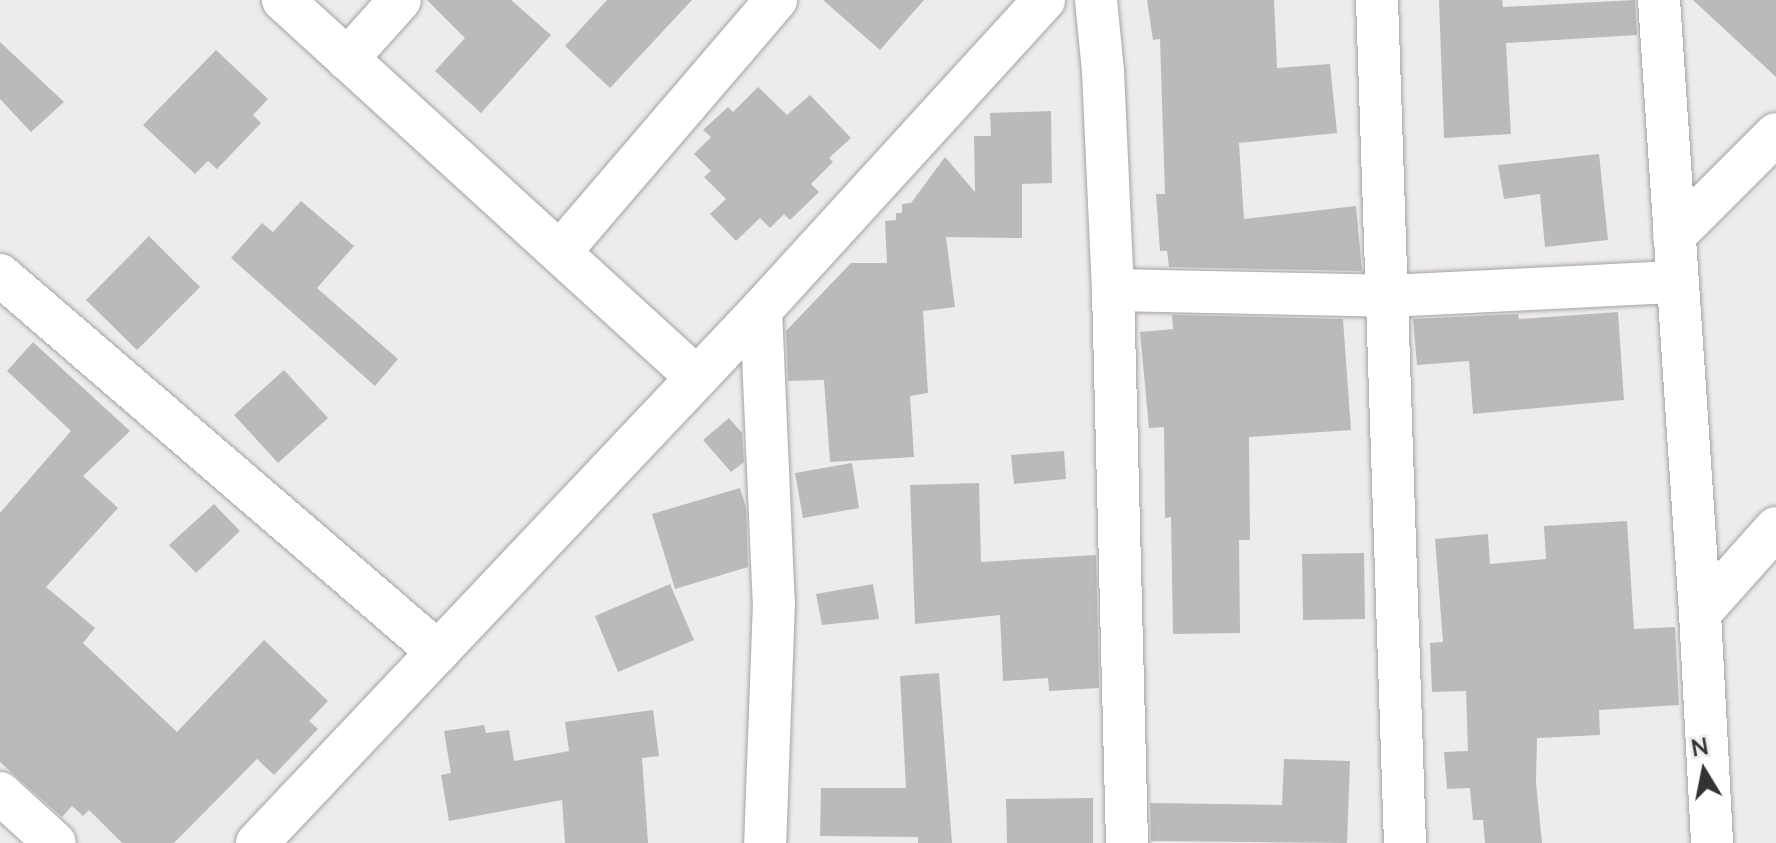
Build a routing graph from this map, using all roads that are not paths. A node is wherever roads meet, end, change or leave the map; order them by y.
1 (283, 0) edge
2 (400, 0) edge
3 (776, 0) edge
4 (1044, 0) edge
5 (1096, 0) edge
6 (1377, 0) edge
7 (1659, 0) edge
8 (347, 59) junction
9 (1776, 134) edge
10 (1674, 236) junction
11 (560, 252) junction
12 (0, 275) edge
13 (1678, 282) junction
14 (1113, 290) junction
15 (1388, 296) junction
16 (761, 310) junction
17 (696, 377) junction
18 (1776, 528) edge
19 (1700, 613) junction
20 (438, 652) junction
21 (0, 793) edge
22 (55, 843) edge
23 (257, 843) edge
24 (765, 843) edge
25 (1127, 843) edge
26 (1405, 843) edge
27 (1712, 843) edge

1 - 8 street
2 - 8 street
3 - 11 street
4 - 16 street
5 - 14 street
6 - 15 street
7 - 10 street
8 - 11 street
9 - 10 street
10 - 13 street
11 - 17 street
12 - 20 street
13 - 15 street
13 - 19 street
14 - 15 street
14 - 25 street
15 - 26 street
16 - 17 street
16 - 24 street
17 - 20 street
18 - 19 street
19 - 27 street
20 - 23 street
21 - 22 street

